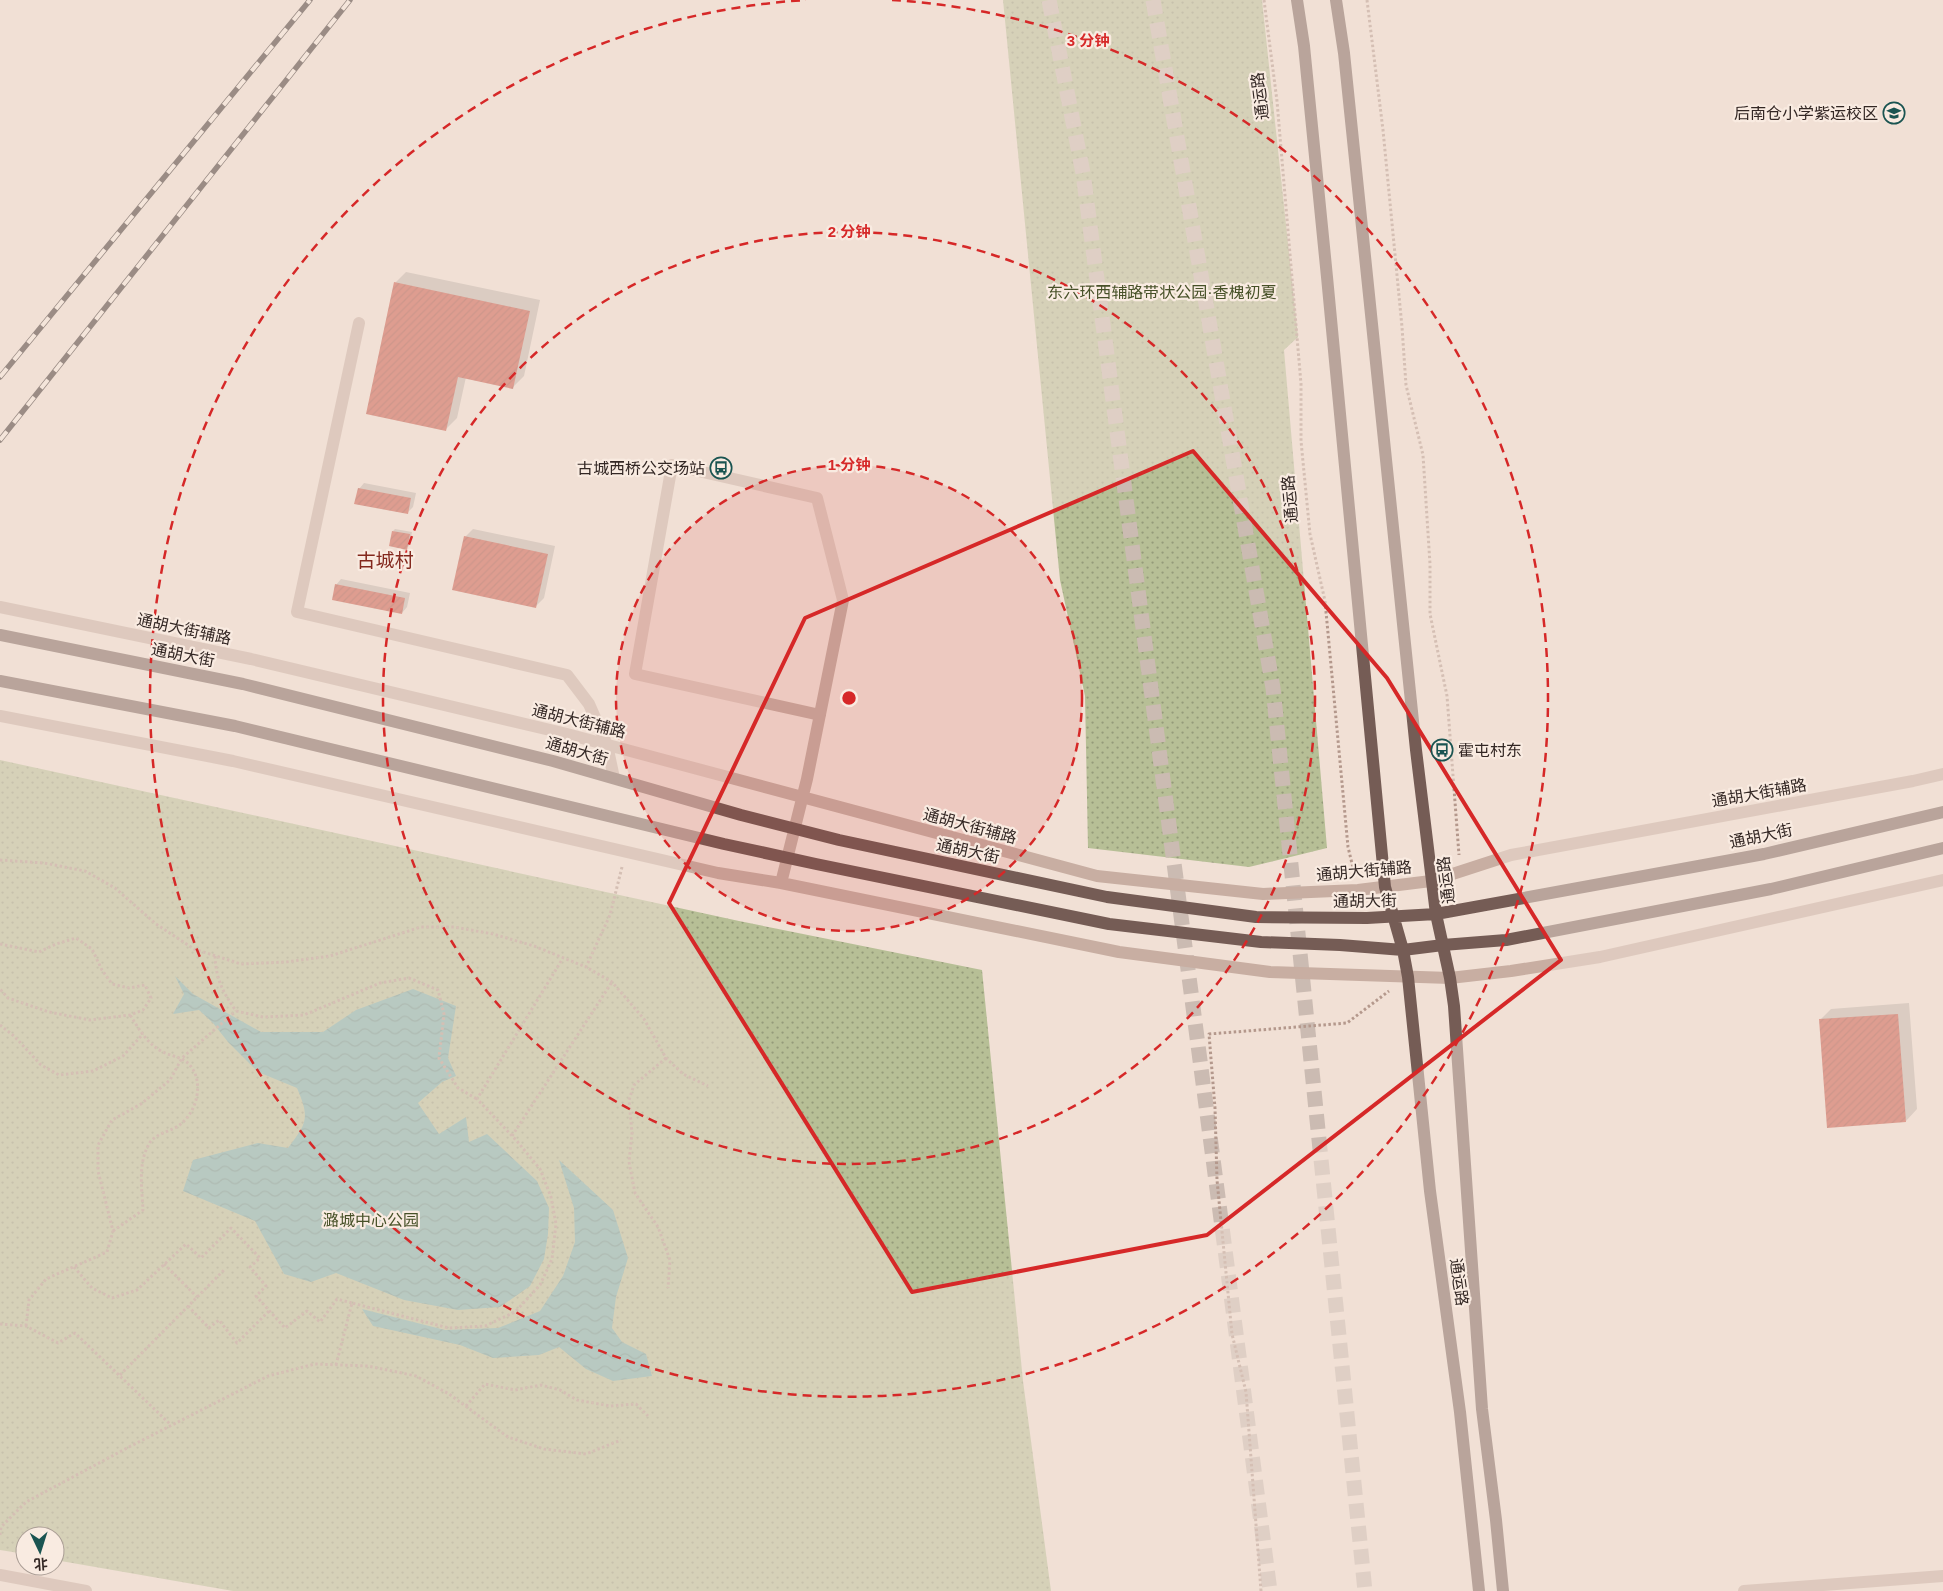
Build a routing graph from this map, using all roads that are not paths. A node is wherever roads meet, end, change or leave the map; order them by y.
1 (1297, 0) edge
2 (1336, 0) edge
3 (359, 322) dead end
4 (0, 607) edge
5 (0, 635) edge
6 (0, 681) edge
7 (820, 715) junction
8 (0, 716) edge
9 (607, 745) junction
10 (1943, 774) edge
11 (614, 778) junction
12 (803, 797) junction
13 (1943, 812) edge
14 (794, 829) junction
15 (1943, 848) edge
16 (787, 857) junction
17 (1943, 880) edge
18 (1431, 881) junction
19 (781, 883) junction
20 (1385, 887) junction
21 (1436, 914) junction
22 (1394, 917) junction
23 (1443, 945) junction
24 (1403, 950) junction
25 (1408, 977) junction
26 (1450, 978) junction
27 (0, 1575) edge
28 (1943, 1576) edge
29 (86, 1591) edge
30 (1478, 1591) edge
31 (1503, 1591) edge
32 (1744, 1591) edge

1 - 20 main road, 通运路
2 - 18 main road, 通运路
3 - 9 street
4 - 9 street, 通胡大街辅路
5 - 11 main road, 通胡大街
6 - 16 main road
7 - 7 street
7 - 12 street
8 - 19 street
9 - 11 street
9 - 12 street, 通胡大街辅路
10 - 18 street, 通胡大街辅路
11 - 14 main road, 通胡大街
12 - 14 street
12 - 20 street, 通胡大街辅路
13 - 21 main road, 通胡大街
14 - 16 street
14 - 22 main road, 通胡大街
15 - 23 main road
16 - 19 street
16 - 24 main road
17 - 26 street
18 - 20 street, 通胡大街辅路
18 - 21 main road, 通运路
19 - 25 street
20 - 22 main road, 通运路
21 - 22 main road, 通胡大街
21 - 23 main road, 通运路
22 - 24 main road, 通运路
23 - 24 main road
23 - 26 main road, 通运路
24 - 25 main road, 通运路
25 - 26 street
25 - 30 main road, 通运路
26 - 31 main road, 通运路
27 - 29 street
28 - 32 street

